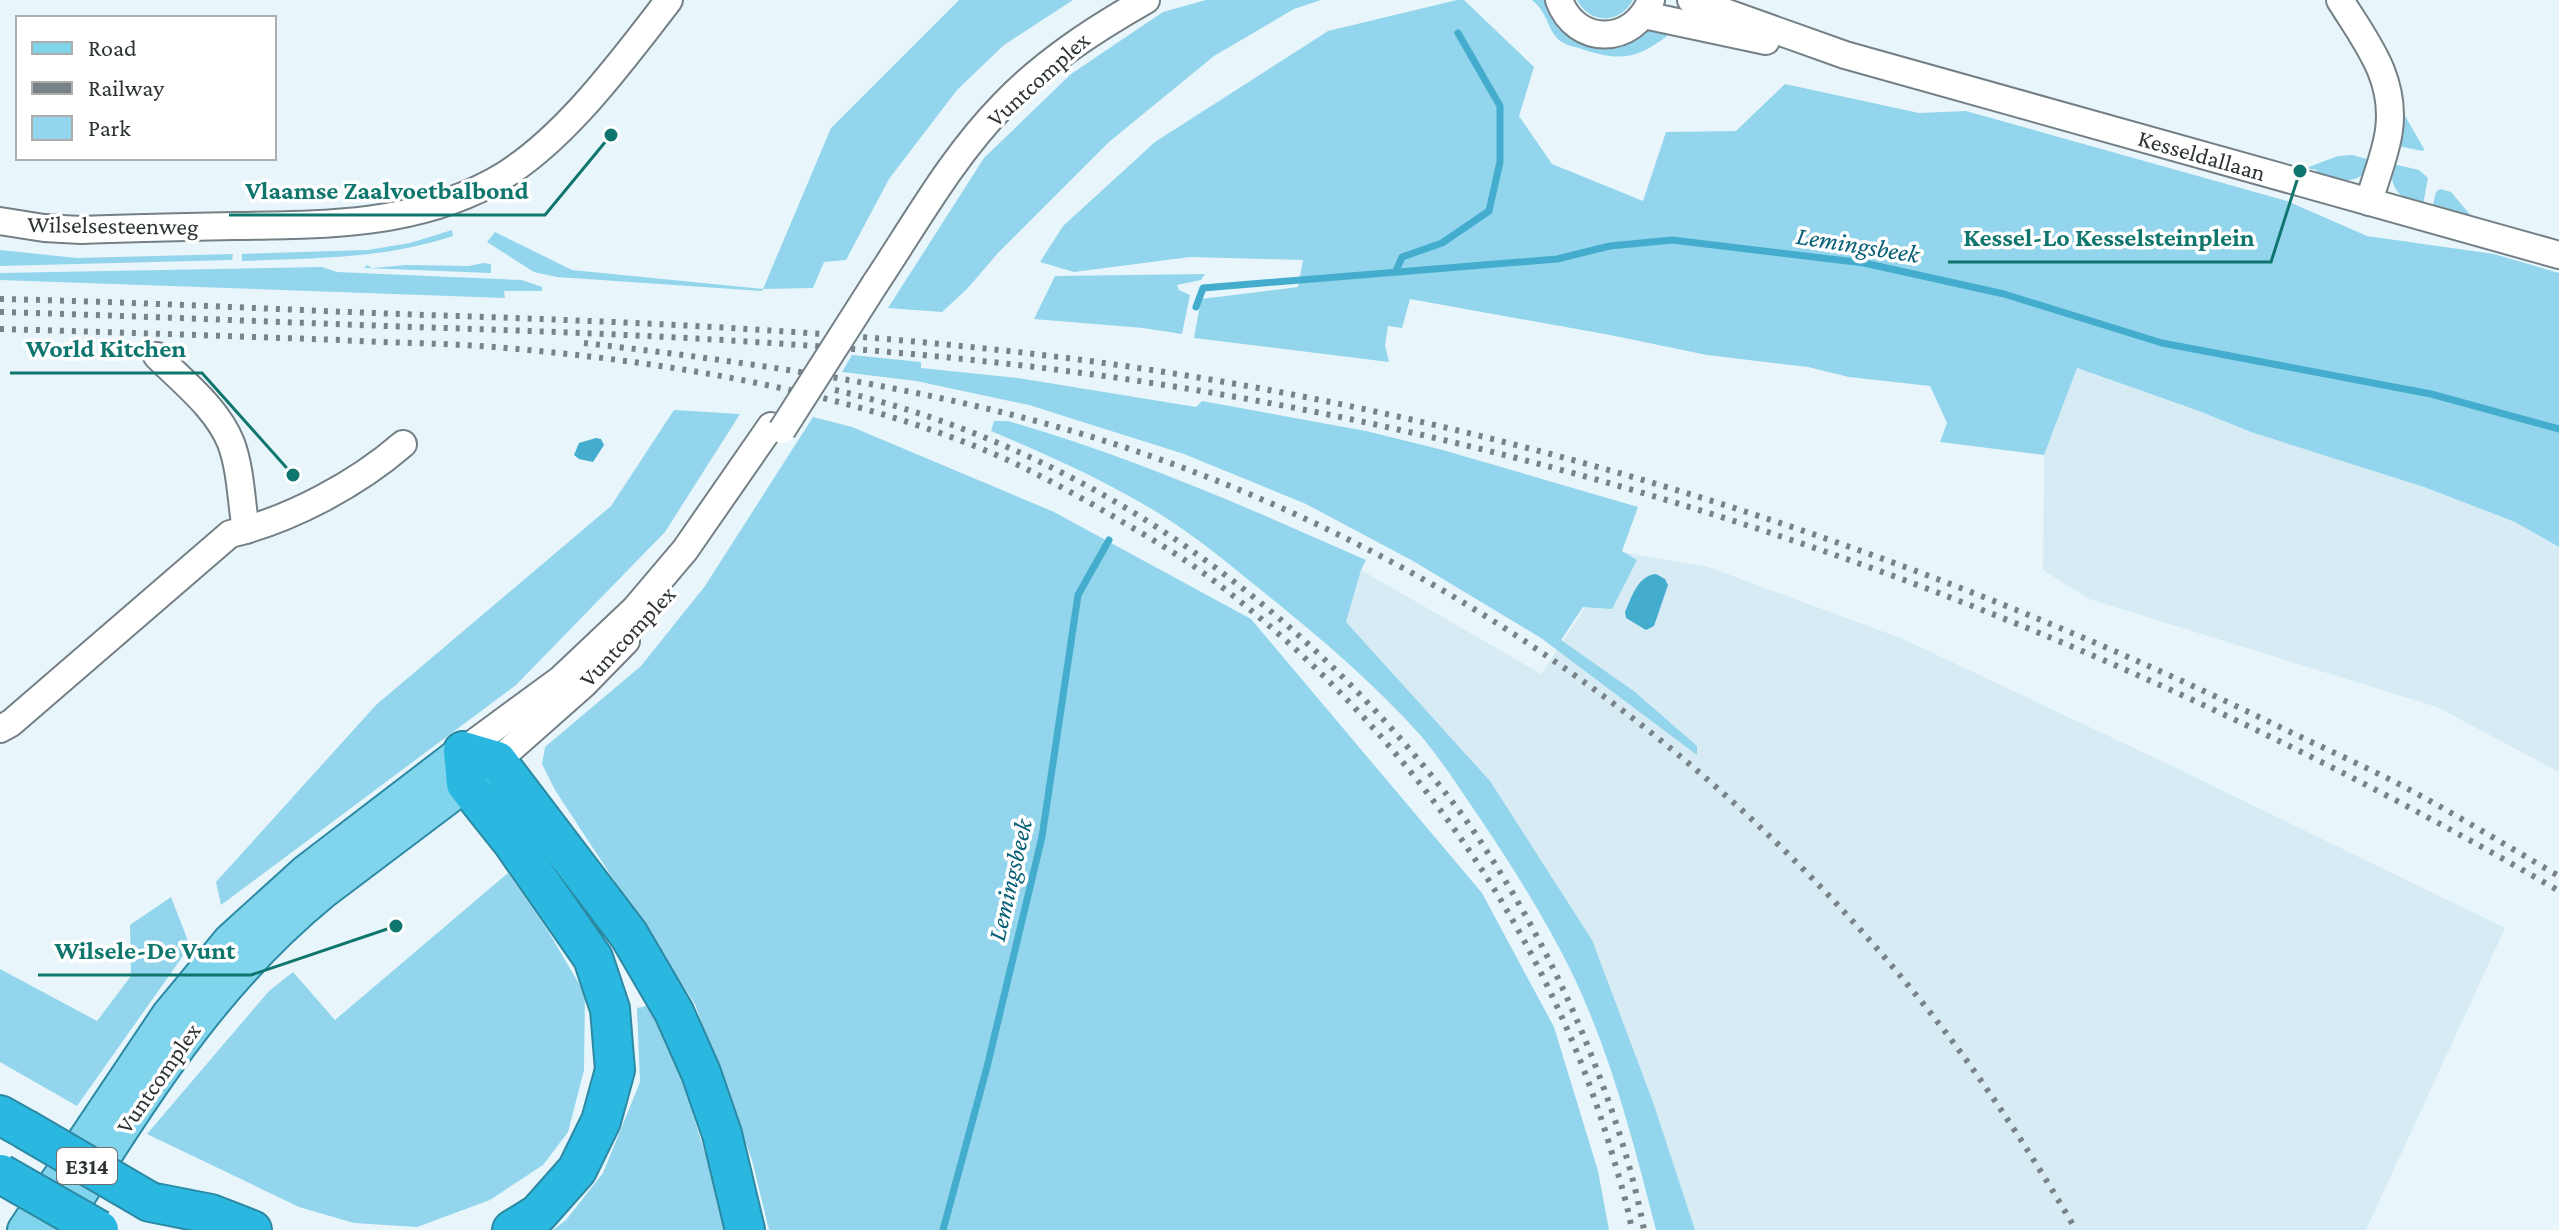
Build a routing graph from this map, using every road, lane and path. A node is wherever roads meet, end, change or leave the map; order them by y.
1 (669, 0) edge
2 (1114, 0) edge
3 (1146, 0) edge
4 (1559, 0) edge
5 (1691, 0) edge
6 (2340, 0) edge
7 (1647, 8) edge
8 (1845, 55) junction
9 (2369, 202) junction
10 (0, 221) edge
11 (2559, 255) edge
12 (866, 283) junction
13 (157, 356) dead end
14 (776, 428) junction
15 (403, 444) dead end
16 (246, 530) junction
17 (0, 729) edge
18 (476, 765) junction
19 (12, 1122) edge
20 (0, 1174) edge
21 (150, 1202) junction
22 (38, 1226) edge
23 (99, 1230) edge
24 (196, 1230) edge
25 (252, 1230) edge
26 (512, 1230) edge
27 (745, 1230) edge

1 - 10 street, Wilselsesteenweg
2 - 12 street, Vuntcomplex
3 - 12 street, Vuntcomplex
4 - 7 street, Kesseldallaan
5 - 8 street, Kesseldallaan
6 - 9 street
7 - 8 street, Kesseldallaan
8 - 9 street, Kesseldallaan
9 - 11 street, Kesseldallaan
12 - 14 street, Vuntcomplex, bridge
13 - 16 street
14 - 18 street, Vuntcomplex
14 - 18 street, Vuntcomplex
15 - 16 street
16 - 17 street
18 - 22 main road, Vuntcomplex
18 - 26 highway
18 - 27 highway
19 - 21 highway, E314, bridge
20 - 23 highway, E314, bridge
21 - 24 highway, E314
21 - 25 highway

